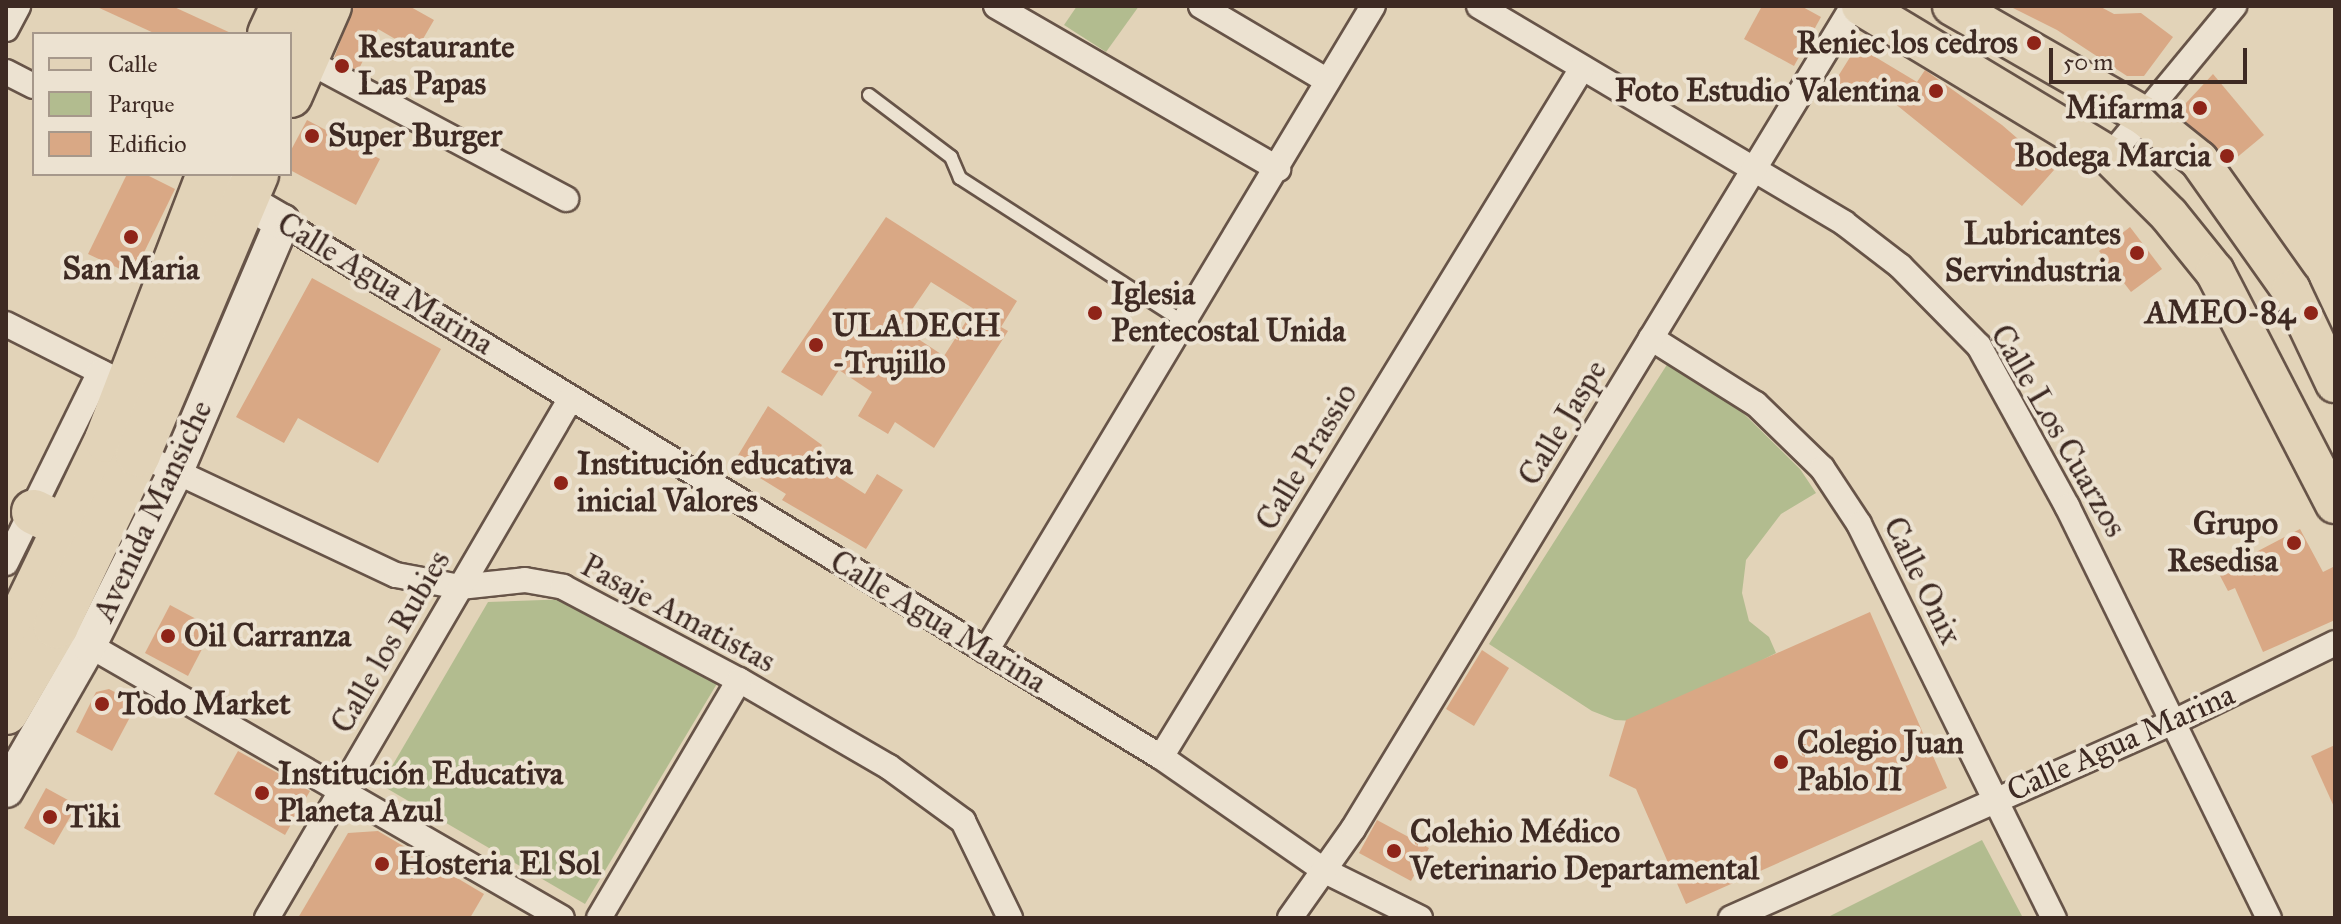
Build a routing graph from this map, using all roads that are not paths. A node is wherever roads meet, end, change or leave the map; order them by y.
1 (18, 6) edge
2 (283, 6) edge
3 (329, 6) edge
4 (996, 6) edge
5 (1201, 6) edge
6 (1373, 6) edge
7 (1479, 6) edge
8 (1853, 6) edge
9 (1861, 6) edge
10 (1952, 6) edge
11 (2234, 6) edge
12 (6, 29) edge
13 (271, 32) edge
14 (1582, 68) junction
15 (6, 72) edge
16 (298, 78) edge
17 (1328, 81) junction
18 (32, 85) edge
19 (869, 95) dead end
20 (2144, 116) junction
21 (2110, 156) junction
22 (1278, 169) junction
23 (1754, 170) junction
24 (205, 176) edge
25 (250, 186) edge
26 (566, 199) dead end
27 (282, 222) junction
28 (1185, 323) junction
29 (6, 324) edge
30 (1651, 338) junction
31 (2335, 383) edge
32 (130, 385) junction
33 (571, 398) junction
34 (140, 455) junction
35 (2335, 504) edge
36 (50, 520) junction
37 (6, 563) edge
38 (460, 587) junction
39 (58, 626) junction
40 (2335, 643) edge
41 (6, 650) edge
42 (986, 651) junction
43 (739, 680) junction
44 (6, 712) edge
45 (2176, 721) junction
46 (1161, 757) junction
47 (6, 790) edge
48 (341, 791) junction
49 (1993, 801) junction
50 (1325, 871) junction
51 (267, 918) edge
52 (562, 918) edge
53 (599, 918) edge
54 (1010, 918) edge
55 (1290, 918) edge
56 (1420, 918) edge
57 (1731, 918) edge
58 (2054, 918) edge
59 (2269, 918) edge

1 - 12 street
2 - 13 highway
3 - 16 highway
4 - 22 street
5 - 17 street
6 - 17 street
7 - 14 street, Calle Los Cuarzos
8 - 23 street, Calle Jaspe
9 - 21 main road
10 - 20 main road
11 - 20 street
14 - 23 street, Calle Los Cuarzos
14 - 46 street, Calle Prassio
15 - 18 street
16 - 26 street
17 - 22 street
19 - 28 lane
20 - 21 street
20 - 31 main road
21 - 35 main road
22 - 28 street
23 - 30 street, Calle Jaspe
23 - 45 street, Calle Los Cuarzos
24 - 25 street, Calle Agua Marina
24 - 32 highway, Avenida Mansiche
25 - 27 street, Calle Agua Marina
25 - 32 highway, Avenida Mansiche
27 - 33 street, Calle Agua Marina
27 - 34 street, Avenida Mansiche
28 - 42 street
29 - 32 street
30 - 49 street, Calle Onix
30 - 50 street, Calle Jaspe
32 - 34 highway, Avenida Mansiche
32 - 36 street
33 - 38 street, Calle los Rubies
33 - 42 street, Calle Agua Marina
34 - 36 highway, Avenida Mansiche
34 - 38 street, Pasaje Amatistas
34 - 39 highway, Avenida Mansiche
36 - 37 street
36 - 39 highway, Avenida Mansiche
38 - 43 street, Pasaje Amatistas
38 - 48 street, Calle los Rubies
39 - 41 highway, Avenida Mansiche
39 - 44 highway, Avenida Mansiche
39 - 47 street, Avenida Mansiche
39 - 48 street
40 - 45 street, Calle Agua Marina
42 - 46 street, Calle Agua Marina
43 - 53 street
43 - 54 street, Pasaje Amatistas
45 - 49 street, Calle Agua Marina
45 - 59 street, Calle Los Cuarzos
46 - 50 street, Calle Agua Marina
48 - 51 street, Calle los Rubies
48 - 52 street
49 - 57 street, Calle Agua Marina
49 - 58 street, Calle Onix
50 - 55 street, Calle Jaspe
50 - 56 street, Calle Agua Marina

